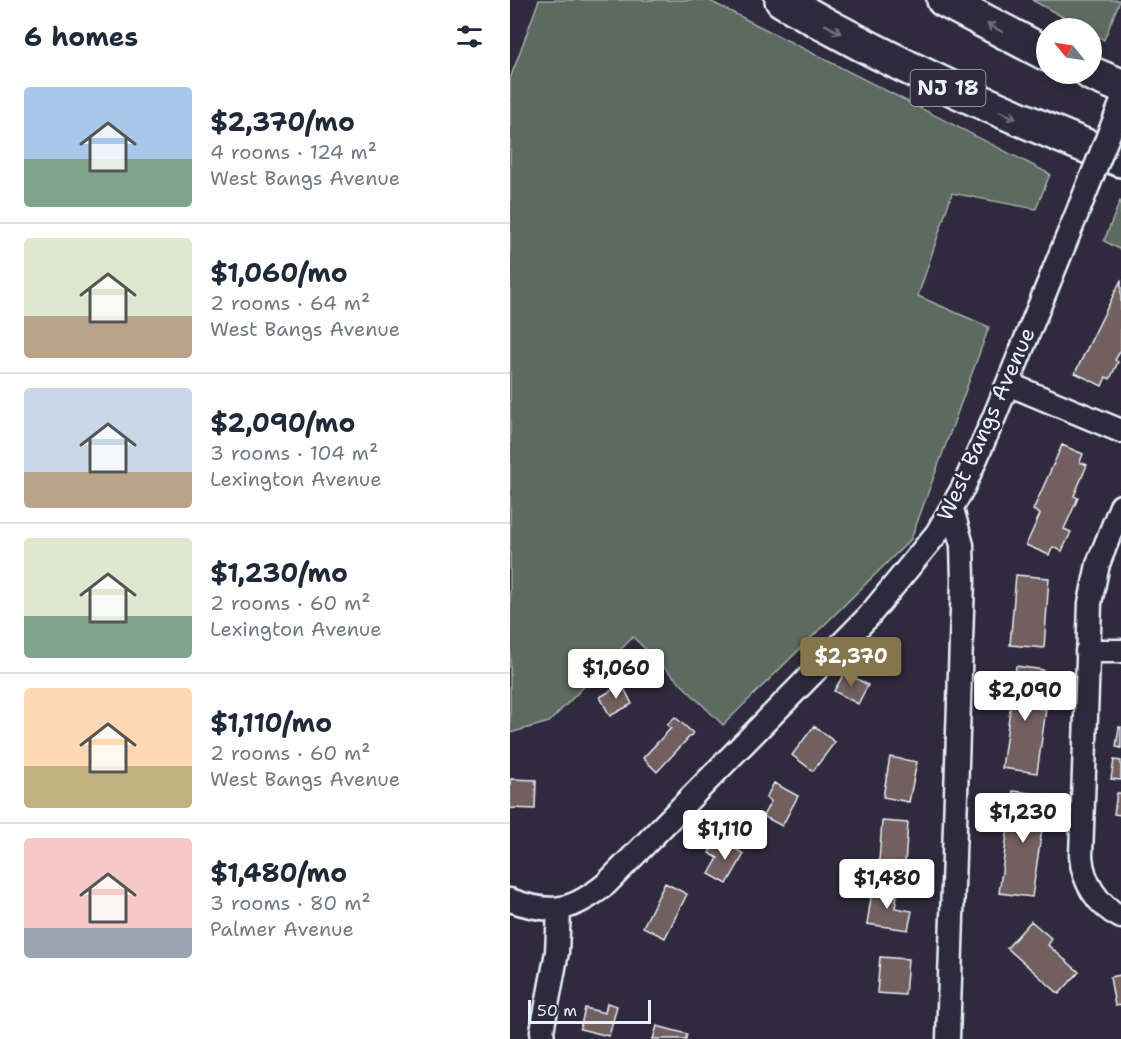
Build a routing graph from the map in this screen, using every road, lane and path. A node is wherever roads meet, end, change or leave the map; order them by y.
1 (782, 0) edge
2 (945, 0) edge
3 (1036, 48) edge
4 (1102, 78) edge
5 (1121, 86) edge
6 (1121, 104) edge
7 (1121, 160) edge
8 (1008, 384) junction
9 (1121, 431) edge
10 (1121, 506) edge
11 (952, 509) junction
12 (1087, 651) junction
13 (1121, 651) edge
14 (510, 900) edge
15 (559, 911) junction
16 (1121, 917) edge
17 (543, 1039) edge
18 (948, 1039) edge

1 -> 7 highway, NJ 18
3 -> 2 highway
4 - 5 highway
6 - 8 street, West Bangs Avenue, bridge
8 - 9 street
8 - 11 street, West Bangs Avenue
10 - 12 street
11 - 15 street, West Bangs Avenue
11 - 18 street
12 - 13 street
12 - 16 street
14 - 15 street
15 - 17 street

